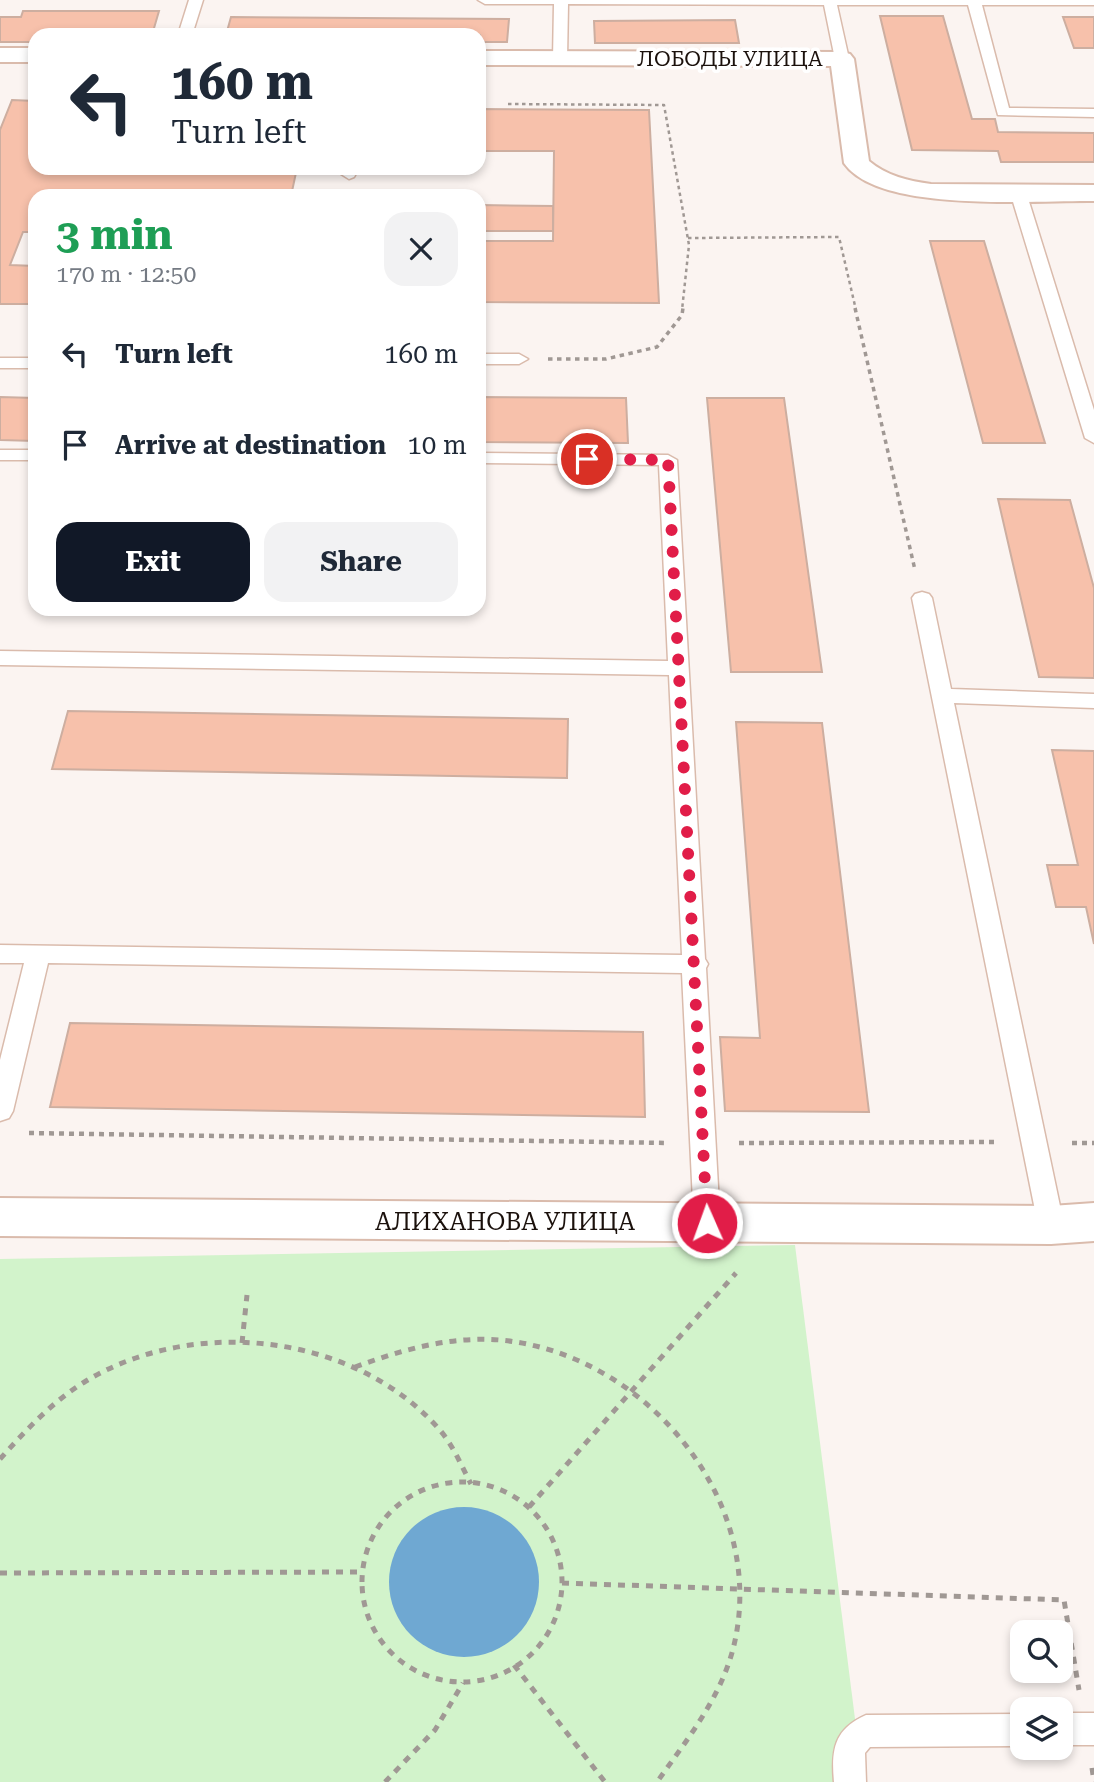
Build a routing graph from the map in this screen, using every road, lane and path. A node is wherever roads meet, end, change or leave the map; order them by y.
1 (196, 0) edge
2 (485, 0) edge
3 (561, 0) edge
4 (830, 1) edge
5 (974, 1) edge
6 (1094, 1) edge
7 (187, 28) edge
8 (0, 55) edge
9 (28, 55) edge
10 (486, 58) edge
11 (560, 59) junction
12 (842, 59) junction
13 (508, 104) dead end
14 (1094, 113) edge
15 (1018, 192) junction
16 (1094, 192) edge
17 (688, 238) junction
18 (486, 359) edge
19 (519, 359) joint
20 (0, 363) edge
21 (28, 363) edge
22 (1094, 438) edge
23 (0, 455) edge
24 (28, 455) edge
25 (486, 458) edge
26 (922, 598) joint
27 (0, 658) edge
28 (680, 668) junction
29 (942, 696) junction
30 (1094, 701) edge
31 (0, 954) edge
32 (38, 954) junction
33 (696, 964) junction
34 (0, 1111) edge
35 (27, 1133) dead end
36 (1034, 1142) junction
37 (704, 1143) junction
38 (1094, 1143) edge
39 (0, 1217) edge
40 (1094, 1222) edge
41 (707, 1223) junction
42 (1051, 1225) junction
43 (736, 1273) dead end
44 (247, 1296) dead end
45 (242, 1343) junction
46 (355, 1367) junction
47 (631, 1391) junction
48 (0, 1460) edge
49 (471, 1484) junction
50 (529, 1507) junction
51 (360, 1572) junction
52 (0, 1573) edge
53 (562, 1583) junction
54 (737, 1587) junction
55 (1064, 1600) dead end
56 (514, 1665) junction
57 (463, 1683) junction
58 (1073, 1729) edge
59 (1094, 1729) edge
60 (1010, 1730) edge
61 (385, 1782) edge
62 (605, 1782) edge
63 (657, 1782) edge
64 (850, 1782) edge

1 - 7 lane
2 - 3 lane
3 - 4 lane
3 - 11 lane
4 - 5 lane
4 - 12 lane
5 - 6 lane
5 - 14 lane
8 - 9 street
10 - 11 street, ЛОБОДЫ УЛИЦА
11 - 12 street, ЛОБОДЫ УЛИЦА
12 - 15 street, ЛОБОДЫ УЛИЦА
13 - 17 path
15 - 16 street, ЛОБОДЫ УЛИЦА
15 - 22 lane
17 - 19 path
17 - 26 path
18 - 19 lane
20 - 21 lane
23 - 24 lane
25 - 28 lane
26 - 29 lane
27 - 28 lane
28 - 33 lane
29 - 30 lane
29 - 36 lane
31 - 32 lane
32 - 33 lane
32 - 34 lane
33 - 37 lane
35 - 37 path
36 - 37 path
36 - 38 path
36 - 42 lane
37 - 41 lane
39 - 41 street, АЛИХАНОВА УЛИЦА
40 - 42 street, АЛИХАНОВА УЛИЦА
41 - 42 street, АЛИХАНОВА УЛИЦА
43 - 47 path
44 - 45 path
45 - 46 path
45 - 48 path
46 - 47 path
46 - 49 path
47 - 50 path
47 - 54 path
49 - 50 path
49 - 51 path
50 - 53 path
51 - 52 path
51 - 57 path
53 - 54 path
53 - 56 path
54 - 55 path
54 - 63 path
56 - 57 path
56 - 62 path
57 - 61 path
58 - 59 lane
60 - 64 lane

